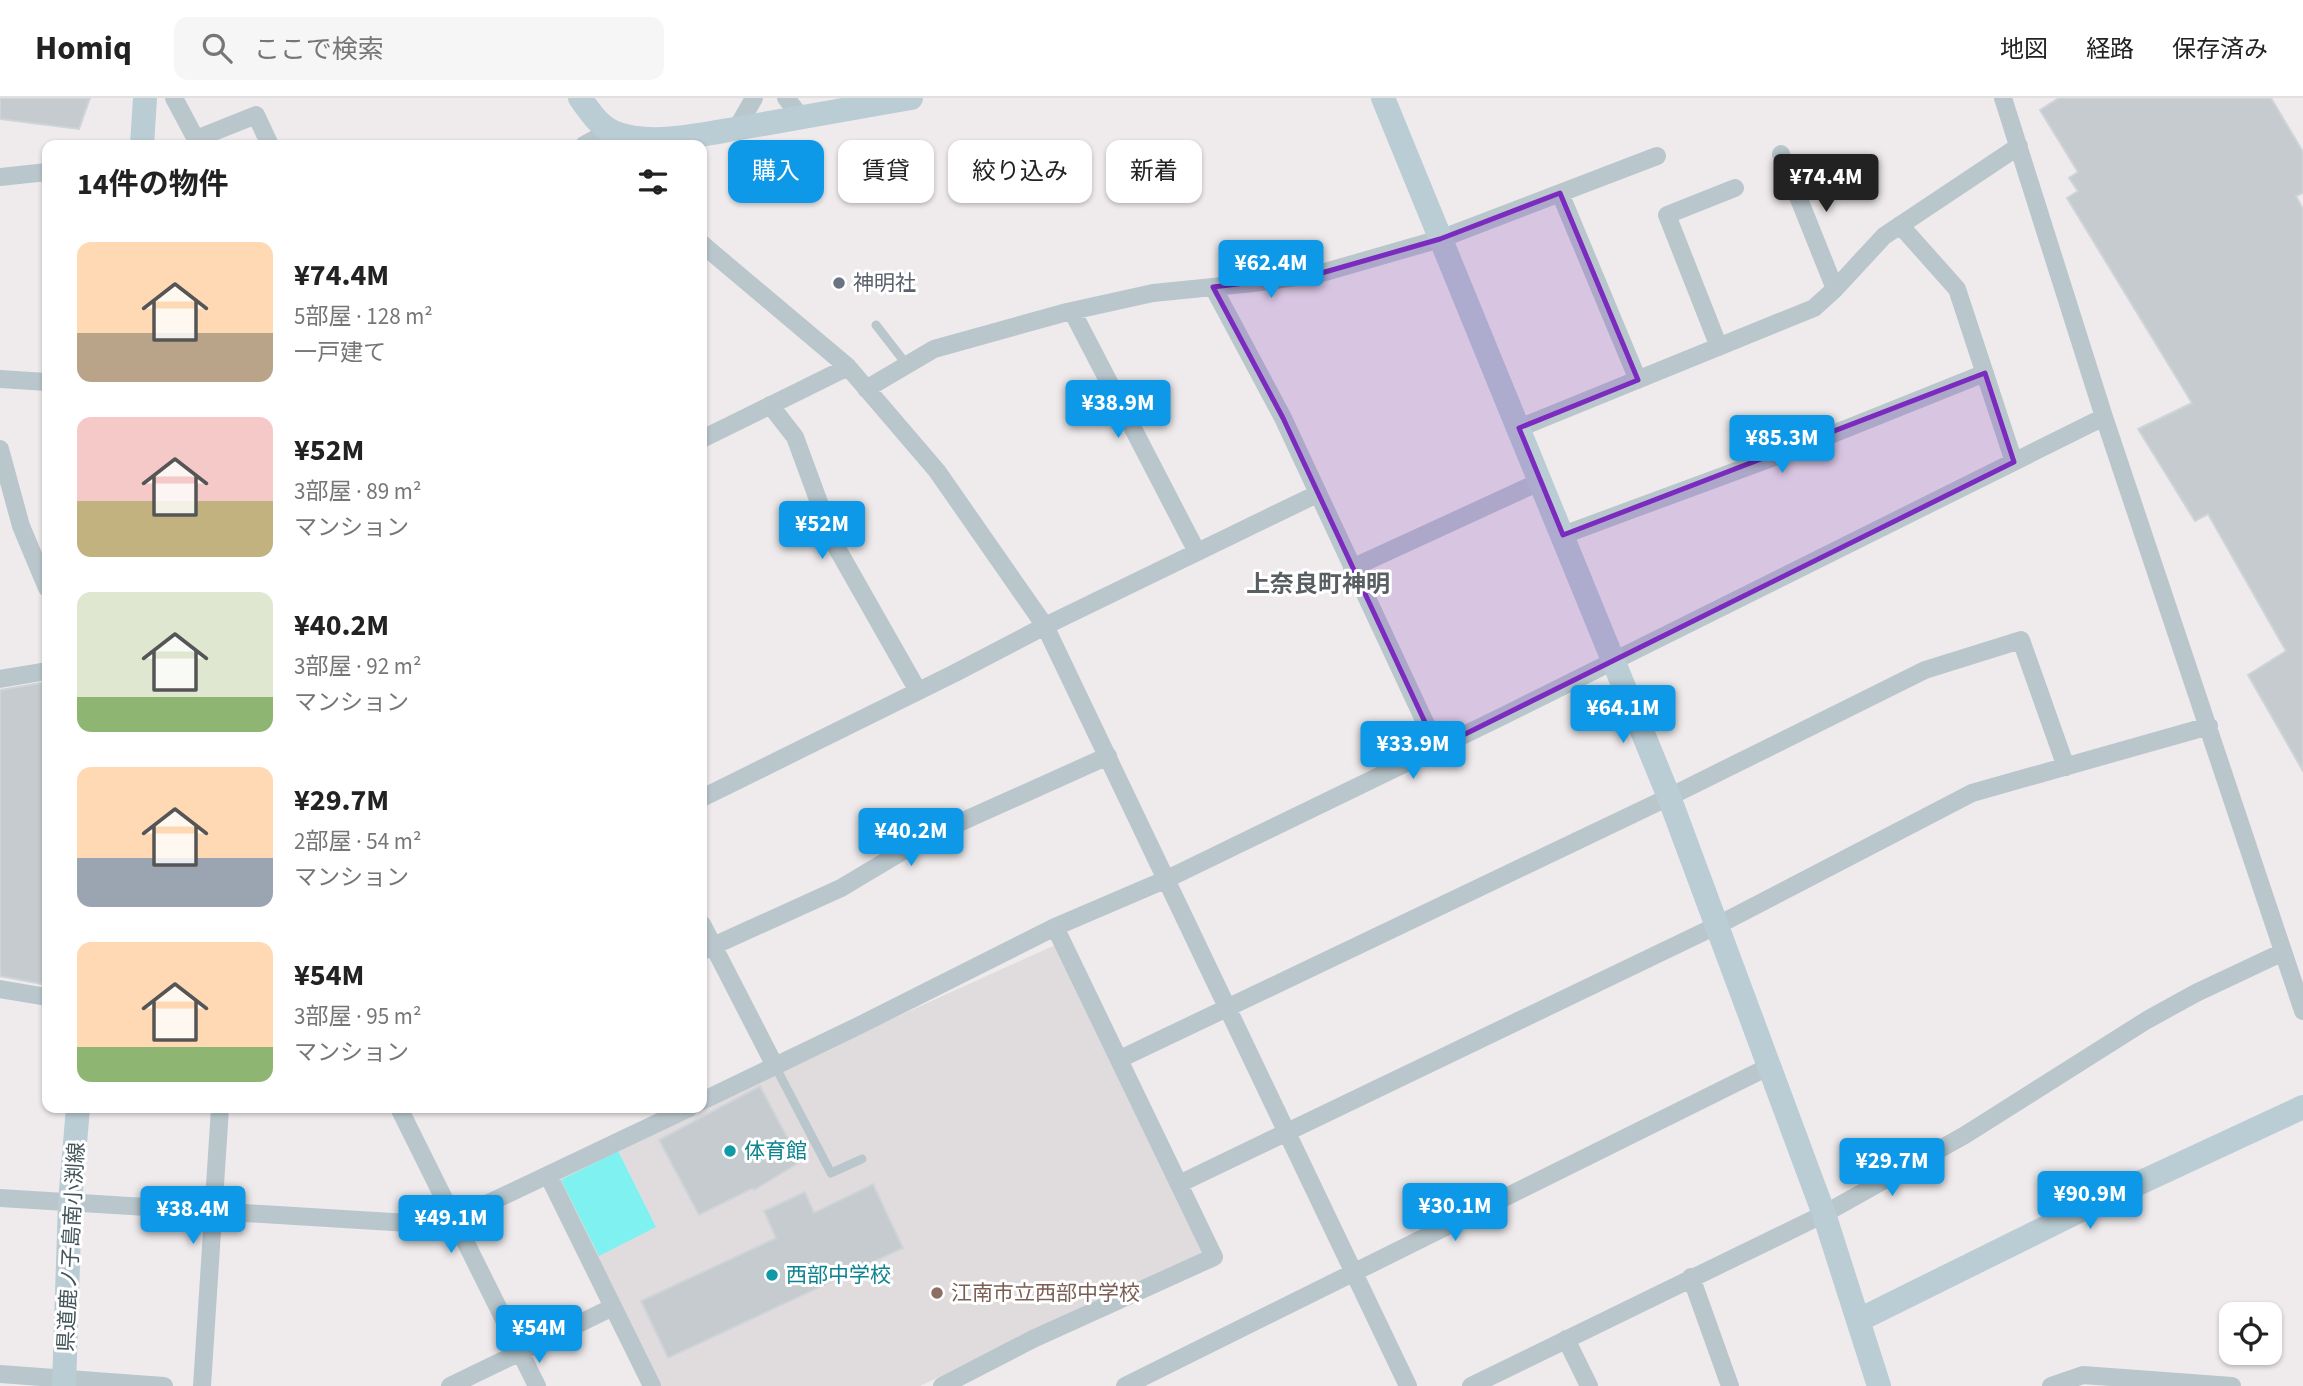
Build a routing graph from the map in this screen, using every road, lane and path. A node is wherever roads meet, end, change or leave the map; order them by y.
1 (145, 98) edge
2 (174, 98) edge
3 (580, 98) edge
4 (754, 98) edge
5 (786, 98) edge
6 (911, 98) edge
7 (1384, 98) edge
8 (2003, 98) edge
9 (802, 117) junction
10 (737, 128) junction
11 (618, 137) edge
12 (142, 140) edge
13 (196, 140) edge
14 (201, 140) edge
15 (268, 140) edge
16 (2019, 146) junction
17 (1781, 154) dead end
18 (1657, 156) dead end
19 (42, 173) edge
20 (0, 177) edge
21 (1735, 188) dead end
22 (1560, 193) junction
23 (1900, 225) junction
24 (1440, 239) junction
25 (707, 248) edge
26 (1213, 287) junction
27 (1835, 289) junction
28 (1072, 311) junction
29 (876, 325) dead end
30 (1719, 347) junction
31 (907, 365) junction
32 (848, 367) junction
33 (1985, 373) junction
34 (0, 379) edge
35 (1638, 380) junction
36 (42, 382) edge
37 (866, 388) junction
38 (770, 405) junction
39 (2104, 417) junction
40 (1519, 428) junction
41 (707, 436) edge
42 (0, 449) edge
43 (2014, 462) junction
44 (1539, 482) junction
45 (1317, 494) junction
46 (1563, 536) junction
47 (1197, 552) junction
48 (1352, 568) junction
49 (42, 577) edge
50 (1045, 626) junction
51 (1615, 661) junction
52 (42, 672) edge
53 (0, 679) edge
54 (918, 691) junction
55 (2209, 726) junction
56 (1437, 748) junction
57 (1108, 756) junction
58 (2066, 767) junction
59 (707, 796) edge
60 (1669, 797) junction
61 (1167, 879) junction
62 (1718, 925) junction
63 (1055, 927) junction
64 (707, 949) edge
65 (2283, 952) junction
66 (0, 989) edge
67 (42, 996) edge
68 (1228, 1007) junction
69 (2303, 1011) edge
70 (1119, 1059) junction
71 (775, 1066) junction
72 (1768, 1067) junction
73 (707, 1099) edge
74 (2303, 1107) edge
75 (78, 1113) edge
76 (220, 1113) edge
77 (402, 1113) edge
78 (678, 1113) edge
79 (1287, 1131) junction
80 (862, 1159) dead end
81 (548, 1175) junction
82 (1179, 1184) junction
83 (0, 1198) edge
84 (70, 1202) junction
85 (215, 1211) junction
86 (1824, 1214) junction
87 (455, 1219) junction
88 (1353, 1272) junction
89 (1691, 1278) junction
90 (611, 1308) junction
91 (1859, 1320) junction
92 (1566, 1339) junction
93 (520, 1352) junction
94 (0, 1374) edge
95 (64, 1383) edge
96 (163, 1386) edge
97 (202, 1386) edge
98 (450, 1386) edge
99 (537, 1386) edge
100 (652, 1386) edge
101 (942, 1386) edge
102 (1125, 1386) edge
103 (1408, 1386) edge
104 (1471, 1386) edge
105 (1589, 1386) edge
106 (1730, 1386) edge
107 (1880, 1386) edge
108 (2050, 1386) edge
109 (2232, 1386) edge

1 - 12 street
2 - 13 street
3 - 11 street
4 - 10 street
5 - 9 street
6 - 9 street
7 - 24 street
8 - 16 street
9 - 10 street
10 - 11 street
14 - 15 street
16 - 23 street
16 - 39 street
17 - 27 street
18 - 22 street
19 - 20 street
21 - 30 street
22 - 24 street
22 - 35 street
23 - 27 street
23 - 33 street
24 - 26 street
24 - 40 street
25 - 32 street
26 - 28 street
26 - 45 street
27 - 30 street
28 - 31 street
28 - 47 street
29 - 31 lane
30 - 35 street
31 - 37 street
32 - 37 street
32 - 38 street
33 - 43 street
33 - 46 street
34 - 36 street
35 - 40 street
37 - 50 street
38 - 41 street
38 - 54 street
39 - 43 street
39 - 55 street
40 - 44 street
42 - 49 street
43 - 51 street
44 - 46 street
44 - 48 street
45 - 47 street
45 - 48 street
46 - 51 street
47 - 50 street
48 - 56 street
50 - 54 street
50 - 57 street
51 - 56 street
51 - 60 street
52 - 53 street
54 - 59 street
55 - 58 street
55 - 65 street
56 - 61 street
57 - 61 street
57 - 64 street
58 - 60 street
58 - 62 street
60 - 62 street
60 - 68 street
61 - 63 street
61 - 68 street
62 - 72 street
62 - 79 street
63 - 70 street
63 - 71 street
64 - 71 street
65 - 69 street
65 - 86 street
66 - 67 street
68 - 70 street
68 - 79 street
70 - 82 street
71 - 73 street
71 - 80 lane
72 - 86 street
72 - 88 street
74 - 91 street
75 - 84 street, 県道鹿ノ子島南小渕線
76 - 85 street
77 - 87 street
78 - 81 street
79 - 82 street
79 - 88 street
81 - 87 street
81 - 90 street
82 - 101 street
83 - 84 street
84 - 85 street
84 - 95 street, 県道鹿ノ子島南小渕線
85 - 87 street
85 - 97 street
86 - 89 street
86 - 91 street
87 - 93 street
88 - 102 street
88 - 103 street
89 - 92 street
89 - 106 street
90 - 93 street
90 - 100 street
91 - 107 street
92 - 104 street
92 - 105 street
93 - 98 street
93 - 99 street
94 - 95 street
95 - 96 street
108 - 109 street

